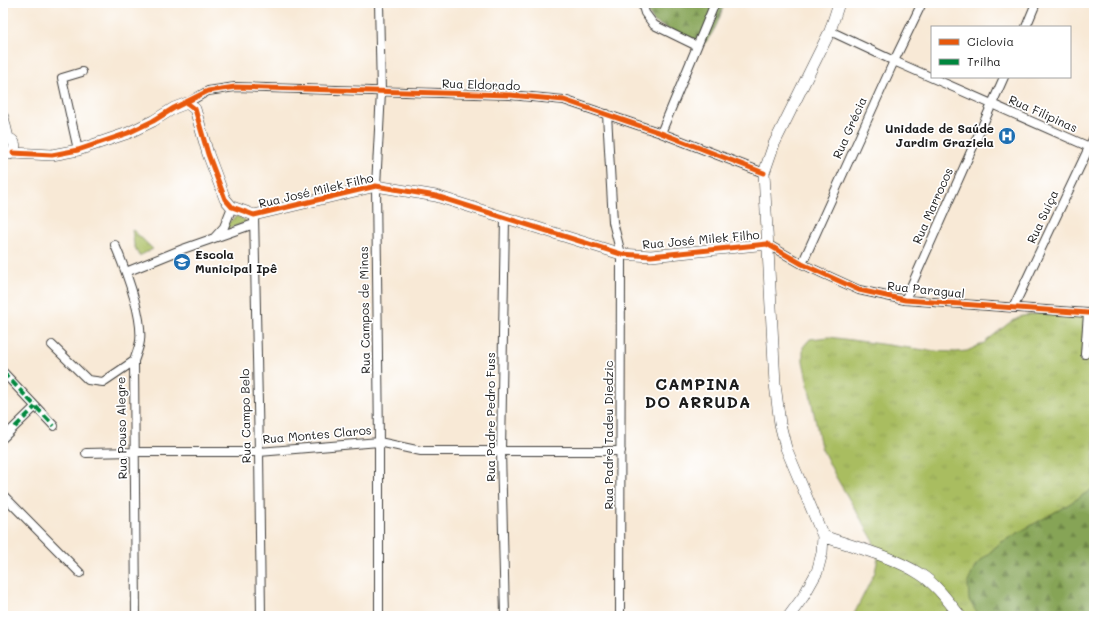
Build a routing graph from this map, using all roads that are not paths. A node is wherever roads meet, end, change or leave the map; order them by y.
1 (379, 3) edge
2 (642, 3) edge
3 (715, 3) edge
4 (838, 3) edge
5 (922, 3) edge
6 (1036, 3) edge
7 (1026, 26) edge
8 (830, 31) junction
9 (697, 46) junction
10 (894, 61) junction
11 (82, 72) dead end
12 (931, 77) edge
13 (933, 78) edge
14 (1004, 78) edge
15 (381, 92) junction
16 (187, 103) junction
17 (992, 104) junction
18 (607, 114) junction
19 (3, 117) edge
20 (661, 133) junction
21 (1094, 137) edge
22 (8, 139) edge
23 (1092, 148) edge
24 (78, 150) junction
25 (44, 154) junction
26 (7, 155) edge
27 (764, 173) junction
28 (376, 186) junction
29 (232, 207) junction
30 (505, 218) junction
31 (254, 219) junction
32 (214, 237) junction
33 (767, 244) junction
34 (115, 245) dead end
35 (621, 254) junction
36 (802, 264) junction
37 (126, 272) junction
38 (905, 300) junction
39 (1013, 308) junction
40 (1091, 312) edge
41 (52, 345) dead end
42 (1085, 354) dead end
43 (134, 361) junction
44 (3, 372) edge
45 (35, 407) junction
46 (54, 426) dead end
47 (3, 438) edge
48 (379, 442) junction
49 (502, 451) junction
50 (621, 451) junction
51 (134, 452) junction
52 (259, 452) junction
53 (86, 453) dead end
54 (3, 495) edge
55 (823, 536) junction
56 (80, 573) dead end
57 (136, 616) edge
58 (261, 616) edge
59 (379, 616) edge
60 (506, 616) edge
61 (620, 616) edge
62 (789, 616) edge
63 (960, 616) edge

1 - 15 street, Rua Campos de Minas
2 - 9 street
3 - 9 street
4 - 8 street, Rua José Milek Filho
5 - 10 street, Rua Grécia
6 - 7 street
8 - 10 street, Rua Filipinas
8 - 27 street, Rua José Milek Filho
9 - 20 street
10 - 12 street, Rua Filipinas
10 - 36 street, Rua Grécia
11 - 24 street
13 - 17 street, Rua Filipinas
14 - 17 street, Rua Marrocos
15 - 16 street, Rua Eldorado
15 - 18 street, Rua Eldorado
15 - 28 street, Rua Campos de Minas
16 - 24 street
16 - 29 street
17 - 23 street, Rua Filipinas
17 - 38 street, Rua Marrocos
18 - 20 street, Rua Eldorado
18 - 35 street, Rua Padre Tadeu Diedzic
19 - 22 street
20 - 27 street, Rua Eldorado
21 - 23 street, Rua Suíça
22 - 25 street
22 - 26 street
23 - 39 street, Rua Suíça
24 - 25 street
25 - 26 street
27 - 33 street, Rua José Milek Filho
28 - 30 street, Rua José Milek Filho
28 - 31 street, Rua José Milek Filho
28 - 48 street, Rua Campos de Minas
29 - 31 street, Rua José Milek Filho
29 - 32 street
30 - 35 street, Rua José Milek Filho
30 - 49 street, Rua Padre Pedro Fuss
31 - 32 street
31 - 52 street, Rua Campo Belo
32 - 37 street
33 - 35 street, Rua José Milek Filho
33 - 36 street, Rua Paragual
33 - 55 street
34 - 37 street, Rua Pouso Alegre
35 - 50 street, Rua Padre Tadeu Diedzic
36 - 38 street, Rua Paragual
37 - 43 street, Rua Pouso Alegre
38 - 39 street, Rua Paragual
39 - 40 street, Rua Paragual
40 - 42 street
41 - 43 street
43 - 51 street, Rua Pouso Alegre
44 - 45 street
45 - 46 street
45 - 47 street
48 - 49 street, Rua Montes Claros
48 - 52 street, Rua Montes Claros
48 - 59 street, Rua Campos de Minas
49 - 50 street, Rua Montes Claros
49 - 60 street, Rua Padre Pedro Fuss
50 - 61 street, Rua Padre Tadeu Diedzic
51 - 52 street, Rua Montes Claros
51 - 53 street, Rua Montes Claros
51 - 57 street, Rua Pouso Alegre
52 - 58 street, Rua Campo Belo
54 - 56 street
55 - 62 street
55 - 63 street

